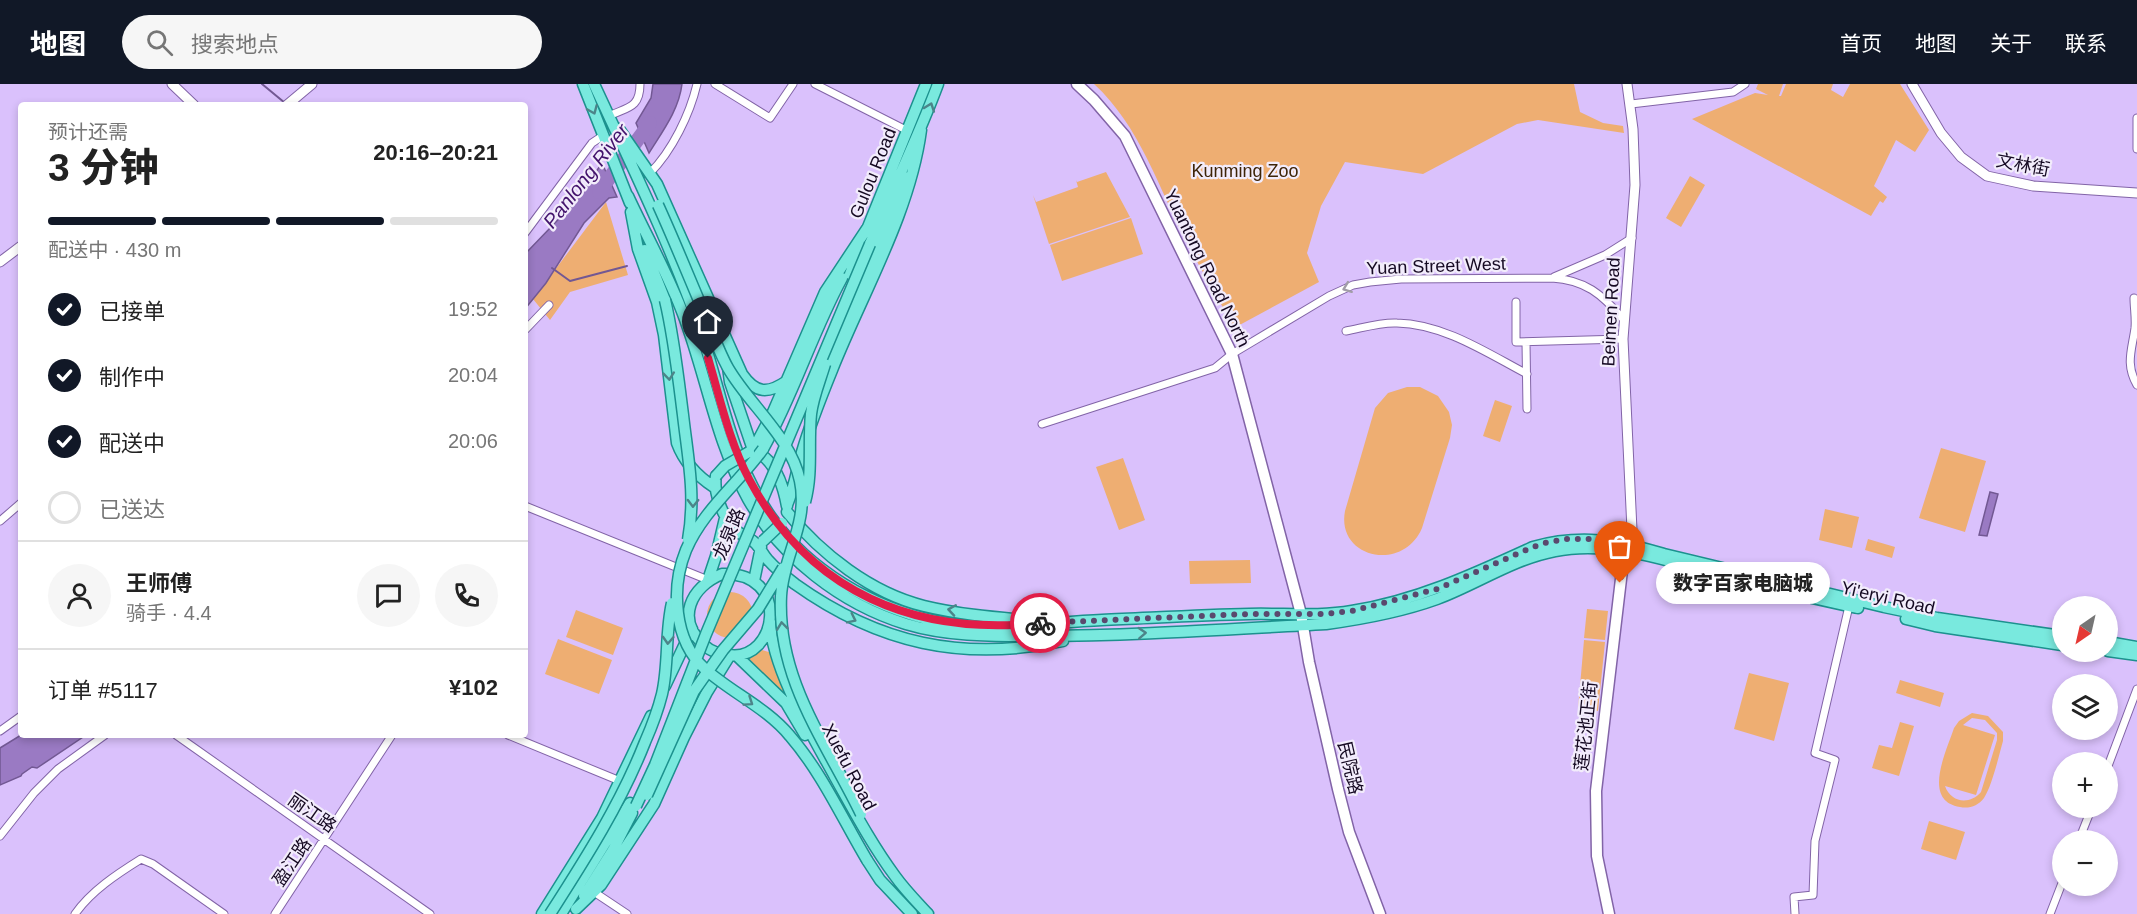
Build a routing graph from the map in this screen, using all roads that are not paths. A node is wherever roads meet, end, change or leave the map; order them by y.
1 (172, 84) edge
2 (312, 84) edge
3 (583, 84) edge
4 (594, 84) edge
5 (640, 84) edge
6 (697, 84) edge
7 (715, 84) edge
8 (794, 84) edge
9 (815, 84) edge
10 (926, 84) edge
11 (938, 84) edge
12 (1077, 84) edge
13 (1627, 84) edge
14 (1745, 84) edge
15 (1912, 84) edge
16 (1917, 84) edge
17 (191, 102) edge
18 (290, 102) edge
19 (1631, 104) junction
20 (610, 118) junction
21 (2137, 118) edge
22 (908, 130) junction
23 (921, 130) junction
24 (621, 134) junction
25 (604, 135) junction
26 (2137, 149) edge
27 (630, 162) junction
28 (647, 169) junction
29 (2137, 188) edge
30 (2137, 193) edge
31 (628, 196) junction
32 (868, 227) junction
33 (528, 229) edge
34 (1632, 238) junction
35 (870, 244) joint
36 (18, 248) edge
37 (0, 262) edge
38 (848, 273) junction
39 (1552, 278) junction
40 (2134, 298) dead end
41 (1516, 302) dead end
42 (549, 305) dead end
43 (1623, 319) junction
44 (718, 323) junction
45 (528, 327) edge
46 (1346, 332) dead end
47 (1623, 339) junction
48 (1526, 342) junction
49 (1232, 354) junction
50 (1527, 374) junction
51 (787, 381) junction
52 (2137, 385) edge
53 (1527, 409) dead end
54 (1042, 424) dead end
55 (751, 451) junction
56 (714, 488) junction
57 (18, 506) edge
58 (528, 507) edge
59 (787, 508) junction
60 (803, 508) junction
61 (726, 514) junction
62 (0, 521) edge
63 (782, 533) junction
64 (759, 544) junction
65 (1627, 547) junction
66 (687, 548) junction
67 (788, 560) junction
68 (769, 562) junction
69 (755, 567) junction
70 (708, 580) junction
71 (754, 581) junction
72 (677, 582) junction
73 (1849, 606) junction
74 (1302, 619) junction
75 (770, 621) junction
76 (1052, 622) junction
77 (692, 629) junction
78 (2052, 635) edge
79 (1084, 636) junction
80 (2118, 643) edge
81 (2052, 644) edge
82 (2137, 646) edge
83 (2118, 652) edge
84 (2137, 655) edge
85 (734, 656) junction
86 (2137, 689) edge
87 (18, 718) edge
88 (0, 731) edge
89 (101, 738) edge
90 (180, 738) edge
91 (390, 738) edge
92 (515, 738) edge
93 (2113, 752) edge
94 (620, 782) junction
95 (635, 806) junction
96 (0, 836) edge
97 (325, 840) junction
98 (896, 878) junction
99 (594, 892) junction
100 (2057, 896) edge
101 (574, 912) edge
102 (75, 914) edge
103 (224, 914) edge
104 (275, 914) edge
105 (430, 914) edge
106 (542, 914) edge
107 (550, 914) edge
108 (561, 914) edge
109 (627, 914) edge
110 (912, 914) edge
111 (922, 914) edge
112 (928, 914) edge
113 (1380, 914) edge
114 (1609, 914) edge
115 (1795, 914) edge
116 (2050, 914) edge

1 - 17 street
2 - 18 street
3 -> 25 main road
4 - 20 main road
5 - 20 street
6 - 28 street
7 - 8 street
9 - 22 street
10 - 22 main road, Gulou Road
23 -> 11 main road, Gulou Road
12 - 49 main road, Yuantong Road North
13 - 19 street, Beimen Road
14 - 19 street
15 - 30 street, 文林街
16 - 29 street, 文林街
19 - 34 street, Beimen Road
20 - 24 main road
21 - 26 street
22 - 32 main road, Gulou Road
23 - 35 main road, Gulou Road
23 - 59 main road
23 - 60 main road, bridge
24 - 27 main road
24 - 28 main road
25 - 31 main road
25 - 33 street
27 - 60 main road, bridge
27 - 63 main road
28 - 44 main road
31 -> 56 main road
31 - 63 main road
31 -> 66 main road, bridge
32 - 38 main road, Gulou Road
32 - 51 main road
34 - 39 street, Yuan Street West
34 - 43 street, Beimen Road
35 - 95 main road, 龙泉路, bridge
36 - 37 street
38 - 66 main road, bridge
38 - 95 main road, 龙泉路, bridge
39 - 43 street, Yuan Street West
39 -> 49 street, Yuan Street West
40 - 52 street
41 - 48 street
42 - 45 street
43 - 47 street, Beimen Road
44 - 51 main road
44 - 55 main road
46 - 50 street
47 - 48 street
47 - 65 street, Beimen Road
48 - 50 street
49 - 54 street, Yuan Street West
49 - 74 main road, Yuantong Road North
50 - 53 street
51 - 55 main road
55 - 56 main road, bridge
55 - 59 main road
56 - 61 main road
57 - 62 street
58 - 70 street
59 - 63 main road
76 -> 59 main road
60 - 67 main road, bridge
61 - 64 main road
61 - 70 main road
63 - 64 main road, bridge
63 - 76 main road, Yi'eryi Road
63 - 79 main road, Yi'eryi Road
64 - 68 main road
64 - 69 main road
65 - 73 main road, Yi'eryi Road
65 - 74 main road, Yi'eryi Road
65 - 78 main road, Yi'eryi Road
65 - 114 main road, 莲花池正街
66 - 72 main road, bridge
67 - 95 main road, bridge
98 -> 67 main road, bridge
68 - 69 main road
68 -> 79 main road
69 - 71 main road
70 - 71 main road
70 - 77 main road
71 - 75 main road
72 -> 107 main road, bridge
72 -> 110 main road, bridge
73 - 81 main road, Yi'eryi Road
73 - 115 street
74 - 76 main road, Yi'eryi Road
79 -> 74 main road, Yi'eryi Road
74 - 113 main road, 民院路
75 - 85 main road
75 - 98 main road, Xuefu Road
77 - 85 main road
77 - 94 main road
80 - 82 main road
83 - 84 main road
85 - 99 main road
85 - 111 main road, Xuefu Road
86 - 93 street
87 - 88 street
89 - 96 street
90 - 97 street, 丽江路
91 - 97 street, 盈江路
92 - 94 street
94 - 106 main road
95 - 101 main road
95 - 108 main road
97 - 104 street, 盈江路
97 - 105 street, 丽江路
98 - 112 main road, Xuefu Road
99 - 101 main road
99 - 109 street
100 - 116 street
102 - 103 street

